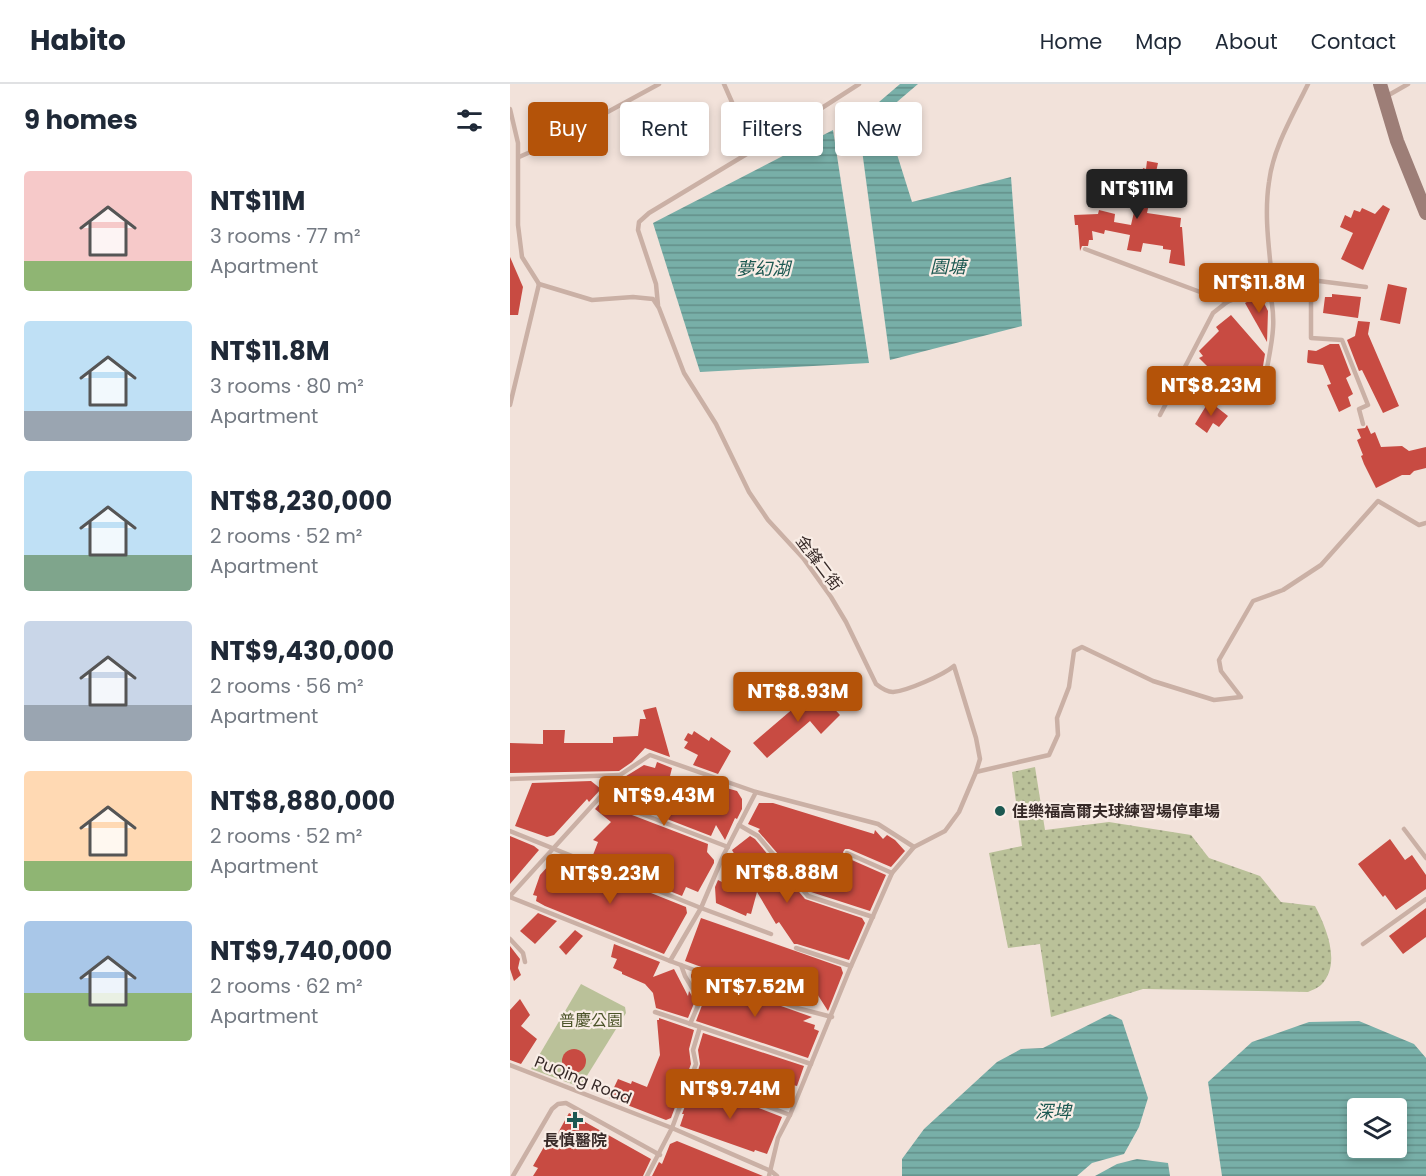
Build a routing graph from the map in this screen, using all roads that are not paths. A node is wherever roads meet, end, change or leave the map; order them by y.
1 (659, 84) edge
2 (724, 84) edge
3 (859, 84) edge
4 (1308, 84) edge
5 (1408, 84) edge
6 (1382, 91) edge
7 (732, 102) edge
8 (510, 109) edge
9 (518, 143) junction
10 (510, 144) edge
11 (519, 157) junction
12 (1426, 213) edge
13 (1085, 249) dead end
14 (1272, 279) junction
15 (1311, 280) junction
16 (539, 284) junction
17 (1268, 286) junction
18 (1366, 287) dead end
19 (1227, 302) junction
20 (659, 308) junction
21 (1267, 368) dead end
22 (1182, 370) junction
23 (1210, 390) dead end
24 (510, 405) edge
25 (1160, 415) dead end
26 (1363, 424) dead end
27 (1426, 523) edge
28 (976, 772) junction
29 (620, 775) junction
30 (510, 779) edge
31 (756, 792) junction
32 (634, 811) dead end
33 (739, 825) junction
34 (1404, 830) dead end
35 (510, 831) edge
36 (728, 847) junction
37 (914, 847) junction
38 (553, 848) junction
39 (847, 853) dead end
40 (1426, 858) edge
41 (892, 873) junction
42 (510, 896) edge
43 (1426, 899) edge
44 (701, 908) junction
45 (873, 917) junction
46 (771, 934) dead end
47 (510, 939) edge
48 (1363, 944) dead end
49 (796, 948) dead end
50 (670, 961) junction
51 (525, 962) dead end
52 (681, 965) junction
53 (850, 966) junction
54 (655, 1012) dead end
55 (832, 1017) junction
56 (690, 1024) junction
57 (700, 1027) junction
58 (811, 1064) junction
59 (510, 1065) edge
60 (691, 1077) junction
61 (790, 1115) junction
62 (672, 1128) junction
63 (660, 1155) junction
64 (770, 1174) edge
65 (513, 1176) edge
66 (647, 1176) edge
67 (777, 1176) edge

1 - 11 lane
2 - 7 lane
3 - 20 lane
4 - 14 lane
5 - 6 lane
6 - 12 street
8 - 9 lane
9 - 10 lane
9 - 11 lane
11 - 16 lane
13 - 19 lane
14 - 15 lane
14 - 17 lane
15 - 18 lane
15 - 26 lane
16 - 20 lane
16 - 24 lane
17 - 19 lane
17 - 21 lane
19 - 22 lane
20 - 28 lane, 金鋒二街
22 - 23 lane
22 - 25 lane
27 - 28 lane
28 - 37 lane, 金鋒二街
29 - 30 lane
29 - 31 lane
29 - 38 lane
31 - 33 lane
31 - 37 lane
32 - 36 lane
33 - 36 lane
33 - 45 lane
34 - 40 lane
35 - 38 lane
36 - 44 lane
37 - 41 lane
38 - 42 lane
38 - 44 lane
39 - 41 lane
41 - 45 lane
42 - 50 lane
43 - 48 lane
44 - 46 lane
44 - 50 lane
45 - 53 lane
47 - 51 lane
49 - 53 lane
50 - 52 lane
52 - 55 lane
52 - 56 lane
53 - 55 lane
54 - 56 lane
55 - 58 lane
56 - 57 lane
57 - 58 lane
57 - 60 lane
58 - 61 lane
59 - 62 lane, PuQing Road
60 - 61 lane
60 - 62 lane
61 - 64 lane
62 - 63 lane
62 - 64 lane, PuQing Road
63 - 65 lane
63 - 66 lane
64 - 67 lane, PuQing Road

